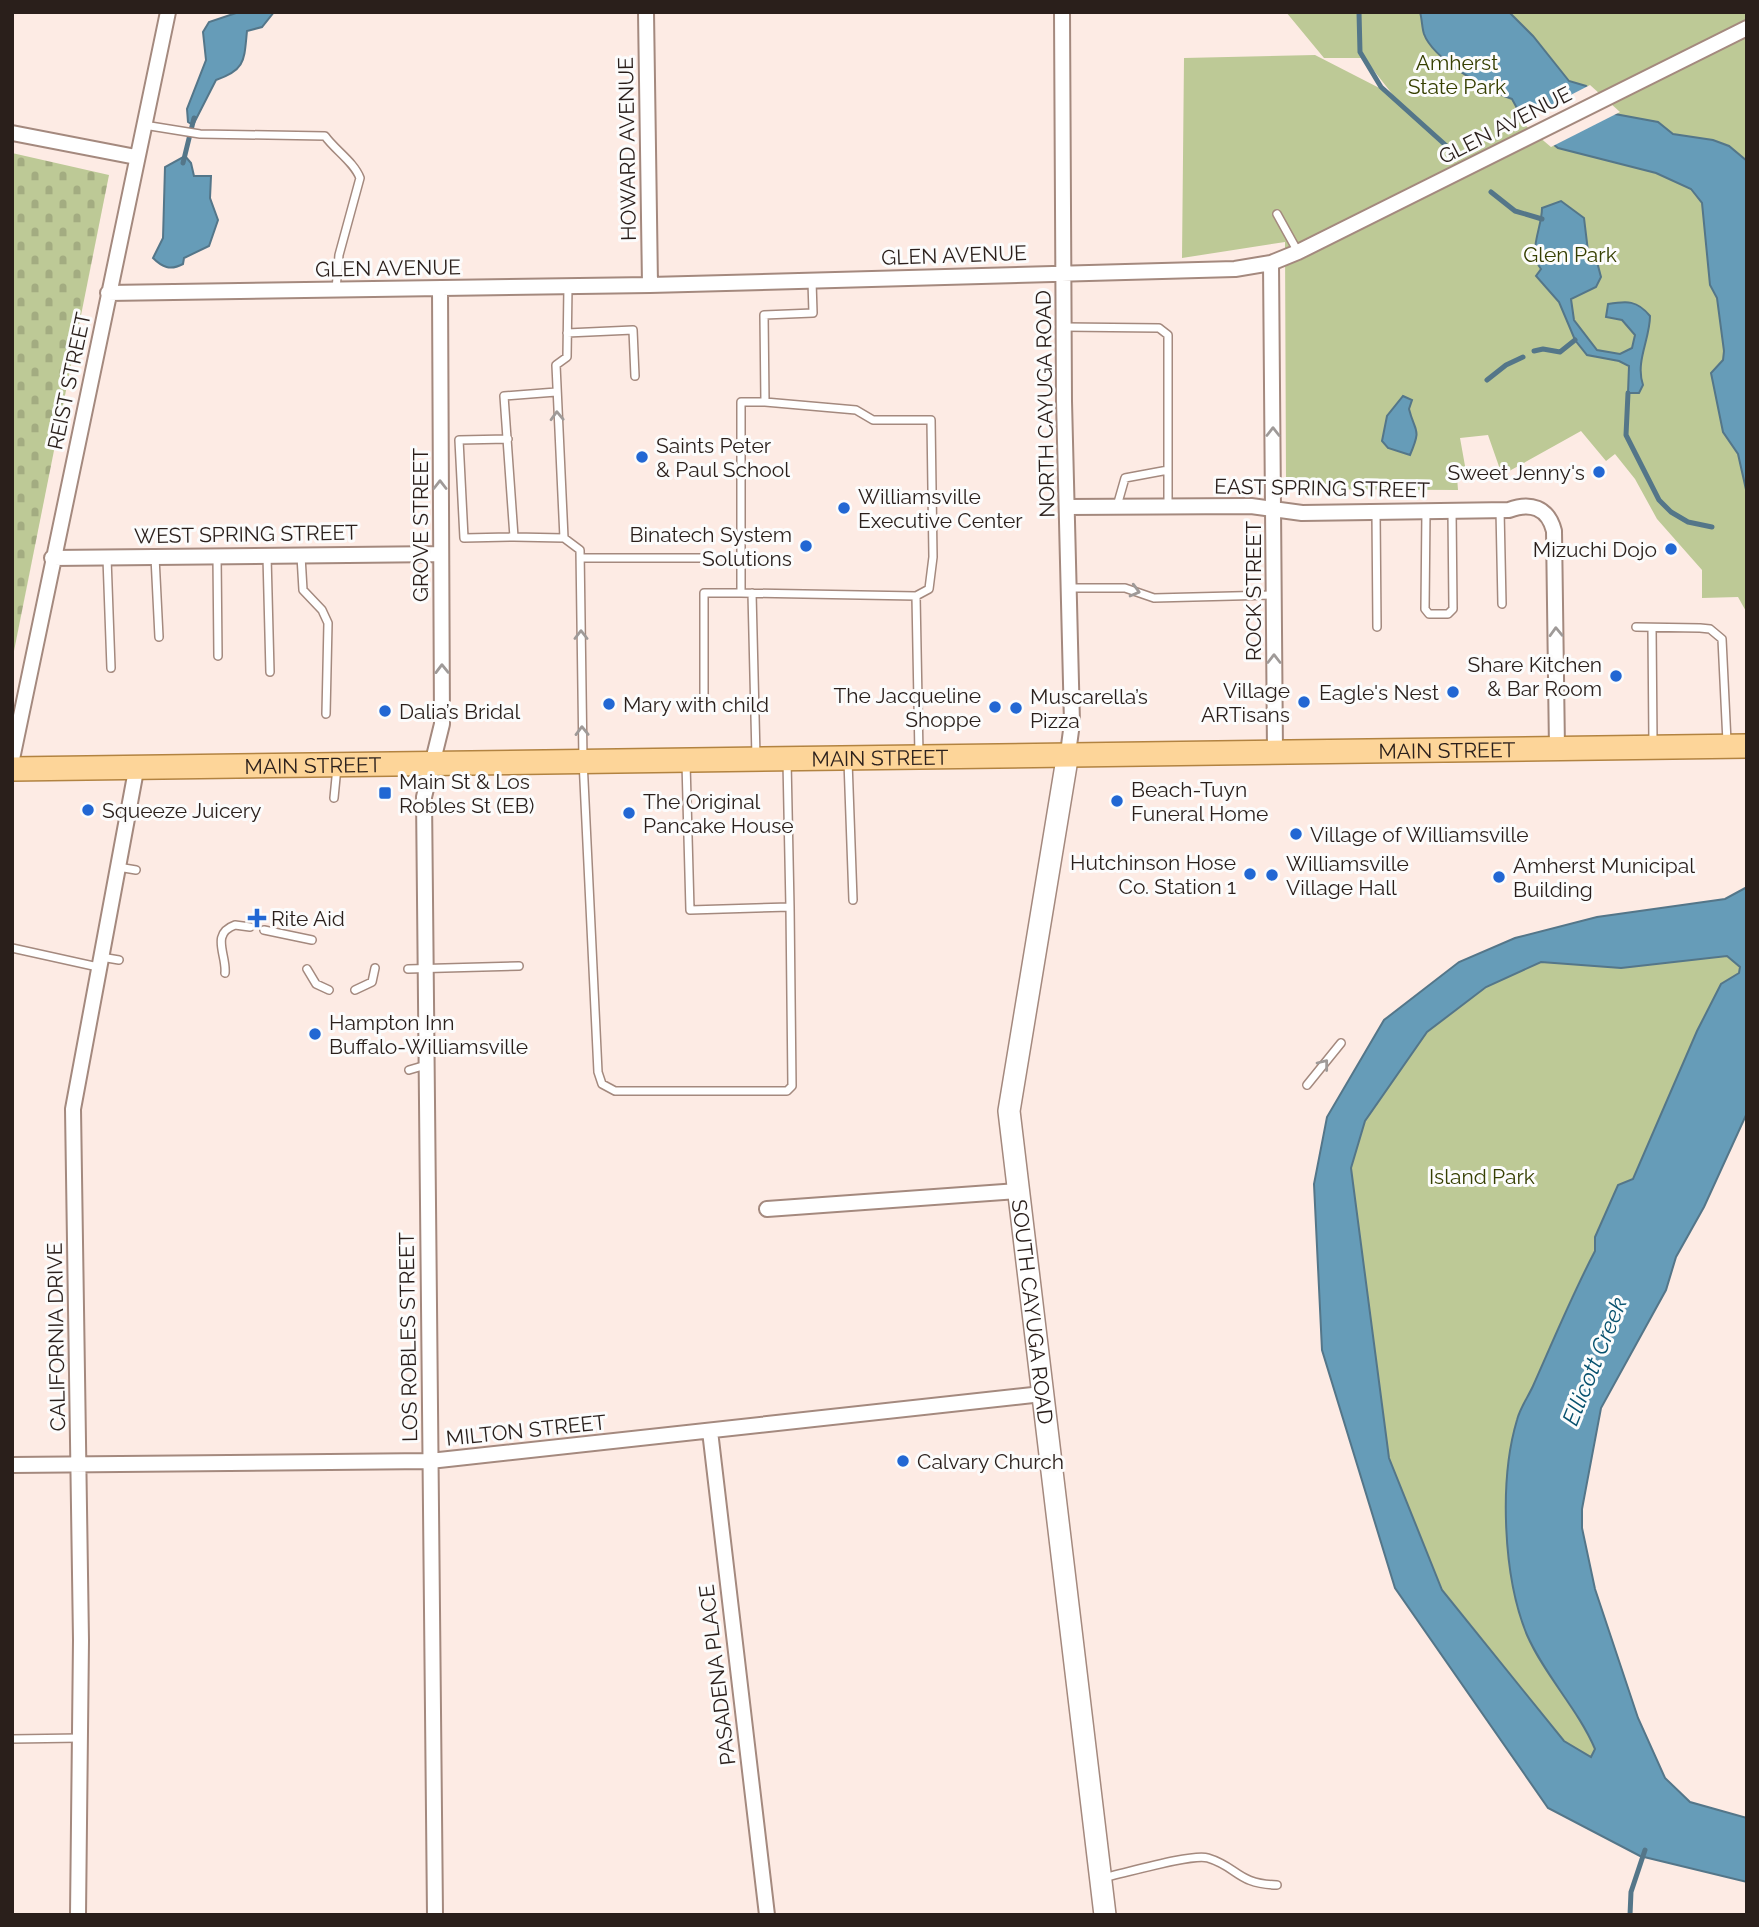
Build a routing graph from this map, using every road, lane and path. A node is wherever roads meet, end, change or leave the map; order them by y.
1 (168, 12) edge
2 (646, 12) edge
3 (1062, 12) edge
4 (1747, 28) edge
5 (143, 125) junction
6 (12, 133) edge
7 (136, 157) junction
8 (1278, 214) dead end
9 (1298, 252) junction
10 (1271, 263) junction
11 (1064, 272) junction
12 (812, 281) junction
13 (650, 285) junction
14 (568, 286) junction
15 (440, 288) junction
16 (336, 290) junction
17 (108, 293) junction
18 (1064, 327) junction
19 (567, 333) junction
20 (635, 376) dead end
21 (556, 392) junction
22 (765, 402) junction
23 (508, 439) junction
24 (1168, 470) junction
25 (1067, 507) junction
26 (1116, 507) junction
27 (1168, 507) junction
28 (1273, 509) junction
29 (1505, 510) junction
30 (1452, 511) junction
31 (1376, 512) junction
32 (1426, 512) junction
33 (514, 537) junction
34 (564, 538) junction
35 (441, 554) junction
36 (267, 555) junction
37 (301, 555) junction
38 (155, 556) junction
39 (217, 556) junction
40 (107, 557) junction
41 (52, 558) junction
42 (580, 558) junction
43 (711, 558) dead end
44 (1068, 587) junction
45 (741, 593) junction
46 (752, 593) junction
47 (1274, 595) junction
48 (916, 596) junction
49 (1502, 604) dead end
50 (1377, 627) dead end
51 (1636, 628) dead end
52 (1652, 628) junction
53 (159, 637) dead end
54 (218, 656) dead end
55 (111, 668) dead end
56 (270, 672) dead end
57 (704, 704) dead end
58 (326, 714) dead end
59 (1737, 746) edge
60 (1653, 748) junction
61 (1557, 749) junction
62 (1275, 752) junction
63 (1068, 753) junction
64 (919, 756) junction
65 (787, 757) junction
66 (848, 757) junction
67 (756, 758) junction
68 (12, 759) edge
69 (686, 759) junction
70 (583, 760) junction
71 (435, 761) junction
72 (337, 763) junction
73 (137, 765) junction
74 (12, 769) edge
75 (334, 798) dead end
76 (117, 866) junction
77 (136, 870) dead end
78 (853, 900) dead end
79 (790, 908) junction
80 (250, 927) dead end
81 (264, 930) dead end
82 (312, 940) dead end
83 (12, 948) edge
84 (119, 960) dead end
85 (99, 962) junction
86 (519, 966) dead end
87 (424, 967) junction
88 (375, 968) dead end
89 (307, 969) dead end
90 (408, 969) dead end
91 (225, 973) dead end
92 (329, 990) dead end
93 (355, 990) dead end
94 (1340, 1043) dead end
95 (426, 1065) junction
96 (409, 1070) dead end
97 (1307, 1085) dead end
98 (1018, 1191) junction
99 (767, 1209) dead end
100 (1042, 1394) junction
101 (710, 1431) junction
102 (430, 1461) junction
103 (79, 1464) junction
104 (12, 1465) edge
105 (80, 1738) junction
106 (12, 1739) edge
107 (1101, 1878) junction
108 (1278, 1885) dead end
109 (78, 1915) edge
110 (435, 1915) edge
111 (766, 1915) edge
112 (1105, 1915) edge

1 - 5 street, REIST STREET
2 - 13 street, HOWARD AVENUE
3 - 11 street, NORTH CAYUGA ROAD
4 - 9 street, GLEN AVENUE
5 - 7 street, REIST STREET
5 - 16 lane
6 - 7 street
7 - 17 street, REIST STREET
8 - 9 lane
9 - 10 street, GLEN AVENUE
10 - 11 street, GLEN AVENUE
28 -> 10 street, ROCK STREET
11 - 12 street, GLEN AVENUE
11 - 18 street, NORTH CAYUGA ROAD
12 - 13 street, GLEN AVENUE
12 - 22 lane
13 - 14 street, GLEN AVENUE
14 - 15 street, GLEN AVENUE
14 - 19 lane
15 - 16 street, GLEN AVENUE
35 -> 15 street, GROVE STREET
16 - 17 street, GLEN AVENUE
17 - 41 street, REIST STREET
18 - 24 lane
18 - 25 street, NORTH CAYUGA ROAD
19 - 20 lane
19 - 21 lane
21 - 23 lane
34 -> 21 lane
22 - 45 lane
22 - 48 lane
23 - 33 lane
23 - 33 lane
24 - 26 lane
24 - 27 lane
25 - 26 street, EAST SPRING STREET
25 - 44 street, NORTH CAYUGA ROAD
26 - 27 street, EAST SPRING STREET
27 - 28 street, EAST SPRING STREET
28 - 31 street, EAST SPRING STREET
28 - 47 street, ROCK STREET
29 - 30 street, EAST SPRING STREET
29 - 49 lane
61 -> 29 street, EAST SPRING STREET
30 - 32 street, EAST SPRING STREET
30 - 32 lane
31 - 32 street, EAST SPRING STREET
31 - 50 lane
33 - 34 lane
34 - 42 lane
35 - 37 street, WEST SPRING STREET
71 -> 35 street, GROVE STREET
36 - 37 street, WEST SPRING STREET
36 - 39 street, WEST SPRING STREET
36 - 56 lane
37 - 58 lane
38 - 39 street, WEST SPRING STREET
38 - 40 street, WEST SPRING STREET
38 - 53 lane
39 - 54 lane
40 - 41 street, WEST SPRING STREET
40 - 55 lane
41 - 68 street, REIST STREET
42 - 43 lane
70 -> 42 lane
44 -> 47 lane
44 - 63 street, NORTH CAYUGA ROAD
45 - 46 lane
45 - 57 lane
46 - 48 lane
46 - 67 lane
62 -> 47 street, ROCK STREET
48 - 64 lane
51 - 52 lane
52 - 59 lane
52 - 60 lane
59 - 60 main road, MAIN STREET
60 - 61 main road, MAIN STREET
61 - 62 main road, MAIN STREET
62 - 63 main road, MAIN STREET
63 - 64 main road, MAIN STREET
63 - 98 street, SOUTH CAYUGA ROAD
64 - 66 main road, MAIN STREET
65 - 66 main road, MAIN STREET
65 - 67 main road, MAIN STREET
65 - 79 lane
66 - 78 lane
67 - 69 main road, MAIN STREET
69 - 70 main road, MAIN STREET
69 - 79 lane
70 - 71 main road, MAIN STREET
70 - 79 lane
71 - 72 main road, MAIN STREET
71 - 87 street, LOS ROBLES STREET
72 - 73 main road, MAIN STREET
72 - 75 lane
73 - 74 main road, MAIN STREET
73 - 76 street, CALIFORNIA DRIVE
76 - 77 lane
76 - 85 street, CALIFORNIA DRIVE
80 - 91 lane
81 - 82 lane
83 - 85 lane
84 - 85 lane
85 - 103 street, CALIFORNIA DRIVE
86 - 87 lane
87 - 90 lane
87 - 95 street, LOS ROBLES STREET
88 - 93 lane
89 - 92 lane
97 -> 94 lane
95 - 96 lane
95 - 102 street, LOS ROBLES STREET
98 - 99 street
98 - 100 street, SOUTH CAYUGA ROAD
100 - 101 street, MILTON STREET
100 - 107 street, SOUTH CAYUGA ROAD
101 - 102 street, MILTON STREET
101 - 111 street, PASADENA PLACE
102 - 103 street, MILTON STREET
102 - 110 street, LOS ROBLES STREET
103 - 104 street, MILTON STREET
103 - 105 street, CALIFORNIA DRIVE
105 - 106 lane
105 - 109 street, CALIFORNIA DRIVE
107 - 108 lane
107 - 112 street, SOUTH CAYUGA ROAD

